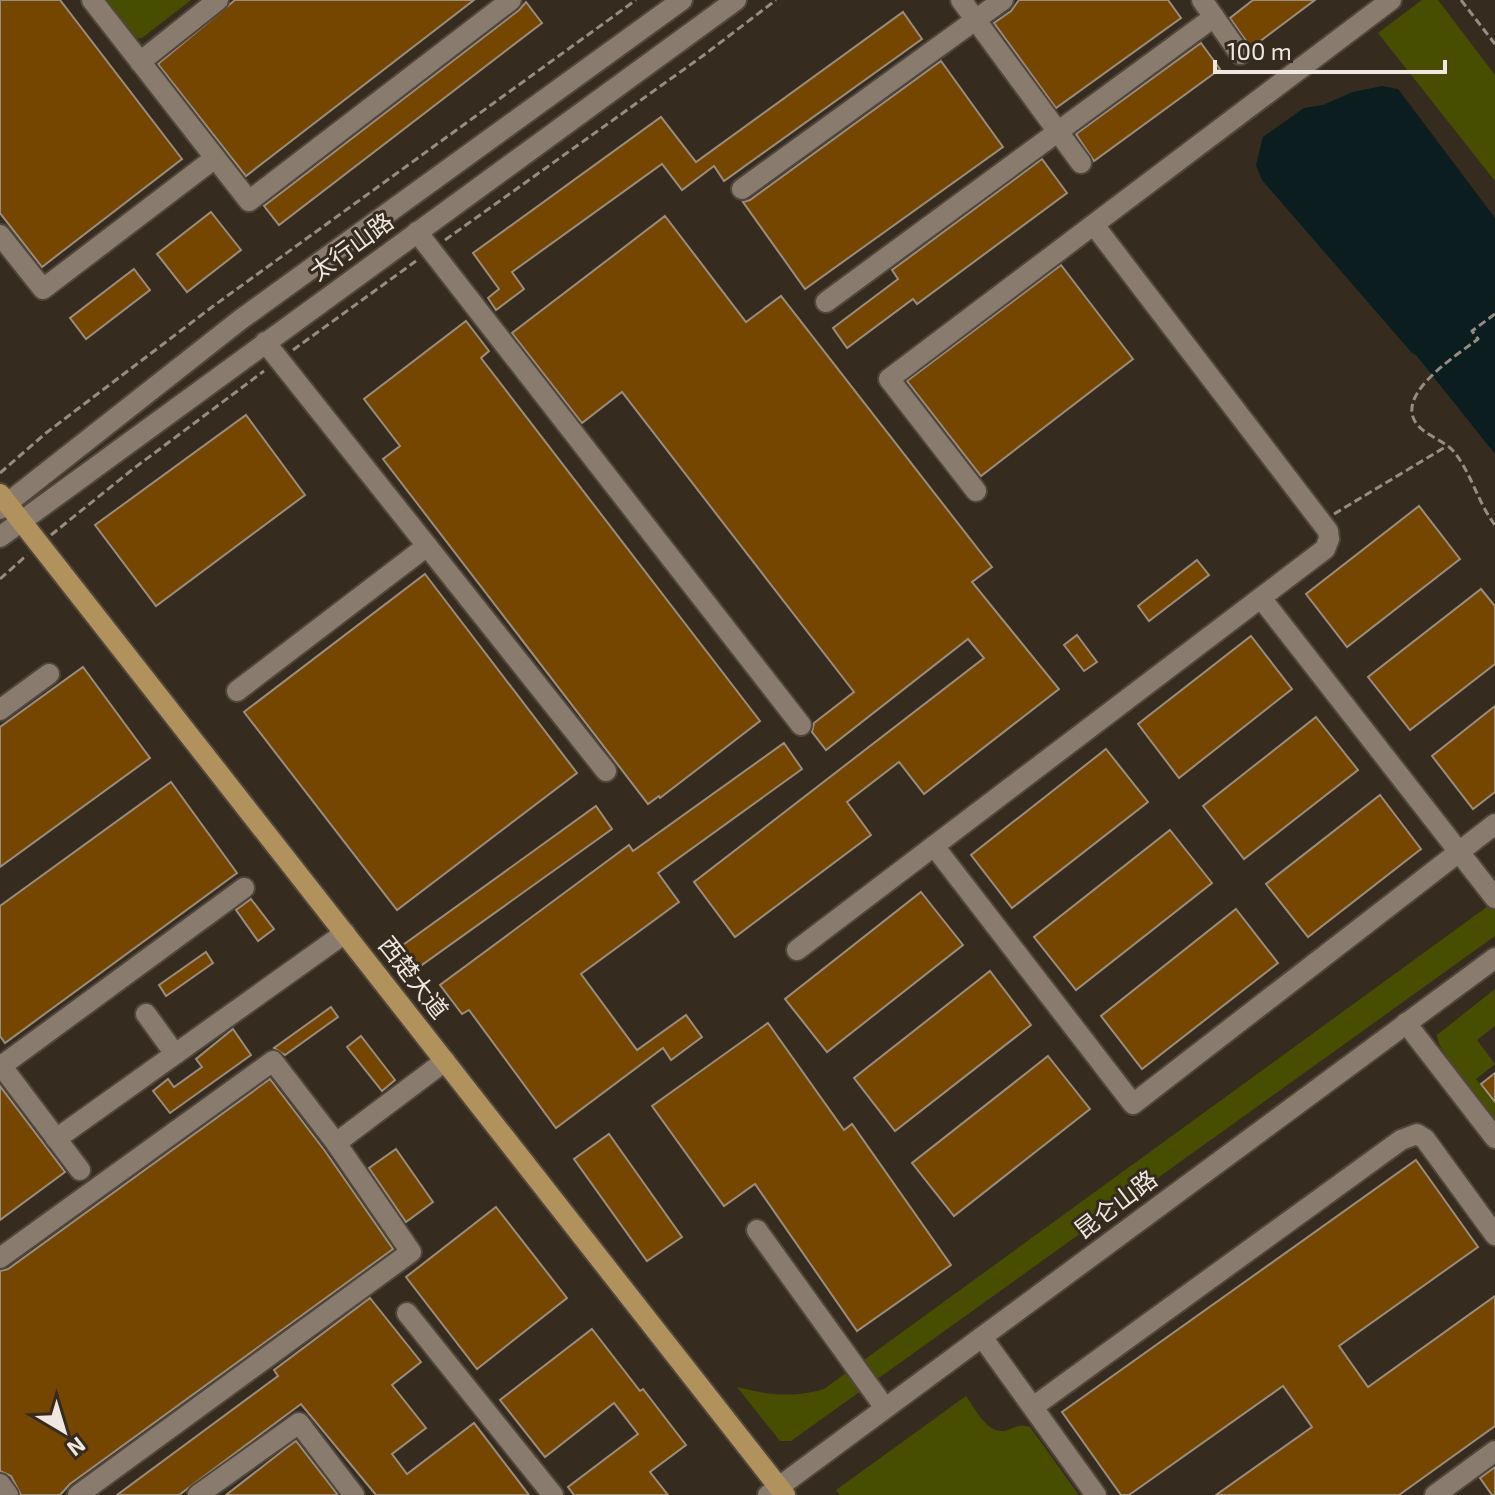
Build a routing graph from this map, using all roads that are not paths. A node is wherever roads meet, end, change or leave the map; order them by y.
1 (92, 0) edge
2 (218, 0) edge
3 (511, 0) edge
4 (682, 0) edge
5 (736, 0) edge
6 (961, 0) edge
7 (1003, 0) edge
8 (1202, 0) edge
9 (1391, 0) edge
10 (1214, 17) junction
11 (976, 20) junction
12 (1240, 54) dead end
13 (140, 62) junction
14 (1058, 132) junction
15 (215, 158) junction
16 (1081, 163) dead end
17 (742, 189) dead end
18 (1094, 225) junction
19 (417, 232) junction
20 (0, 235) edge
21 (826, 302) dead end
22 (265, 342) junction
23 (976, 491) dead end
24 (2, 502) edge
25 (21, 520) junction
26 (0, 537) edge
27 (427, 546) junction
28 (1261, 598) junction
29 (49, 674) dead end
30 (237, 691) dead end
31 (0, 710) edge
32 (801, 725) dead end
33 (606, 771) dead end
34 (1495, 824) edge
35 (934, 846) junction
36 (1459, 852) junction
37 (244, 888) dead end
38 (1495, 898) edge
39 (345, 933) junction
40 (797, 950) dead end
41 (1495, 958) edge
42 (146, 1014) dead end
43 (1406, 1023) junction
44 (175, 1054) junction
45 (445, 1061) junction
46 (0, 1065) edge
47 (1495, 1138) edge
48 (56, 1139) junction
49 (336, 1143) junction
50 (80, 1170) dead end
51 (757, 1230) dead end
52 (1495, 1235) edge
53 (0, 1258) edge
54 (407, 1313) dead end
55 (982, 1337) junction
56 (1033, 1407) junction
57 (885, 1408) junction
58 (1495, 1451) edge
59 (0, 1484) edge
60 (777, 1492) edge
61 (8, 1495) edge
62 (78, 1495) edge
63 (198, 1495) edge
64 (354, 1495) edge
65 (553, 1495) edge
66 (1096, 1495) edge
67 (1435, 1495) edge

1 - 13 street
2 - 13 street
3 - 15 street
4 - 24 street, 太行山路
5 - 19 street, 太行山路
6 - 11 street
7 - 11 street
8 - 10 street
9 - 18 street
10 - 12 street
10 - 14 street
11 - 14 street
11 - 17 street
13 - 15 street
14 - 16 street
14 - 21 street
15 - 20 street
18 - 23 street
18 - 28 street
19 - 22 street, 太行山路
19 - 32 street
22 - 25 street, 太行山路
22 - 27 street
24 - 25 main road, 西楚大道
25 - 26 street, 太行山路
25 - 39 main road, 西楚大道
27 - 30 street
27 - 33 street
28 - 35 street
28 - 36 street
29 - 31 street
34 - 36 street
35 - 36 street
35 - 40 street
36 - 38 street
37 - 46 street
39 - 44 street
39 - 45 main road, 西楚大道
41 - 43 street, 昆仑山路
42 - 44 street
43 - 47 street
43 - 55 street, 昆仑山路
44 - 48 street
45 - 49 street
45 - 60 main road, 西楚大道
46 - 48 street
48 - 50 street
49 - 53 street
49 - 62 street
51 - 57 street
52 - 56 street
54 - 65 street
55 - 56 street
55 - 57 street, 昆仑山路
56 - 66 street
57 - 60 street, 昆仑山路
58 - 67 street
59 - 61 street
63 - 64 street

